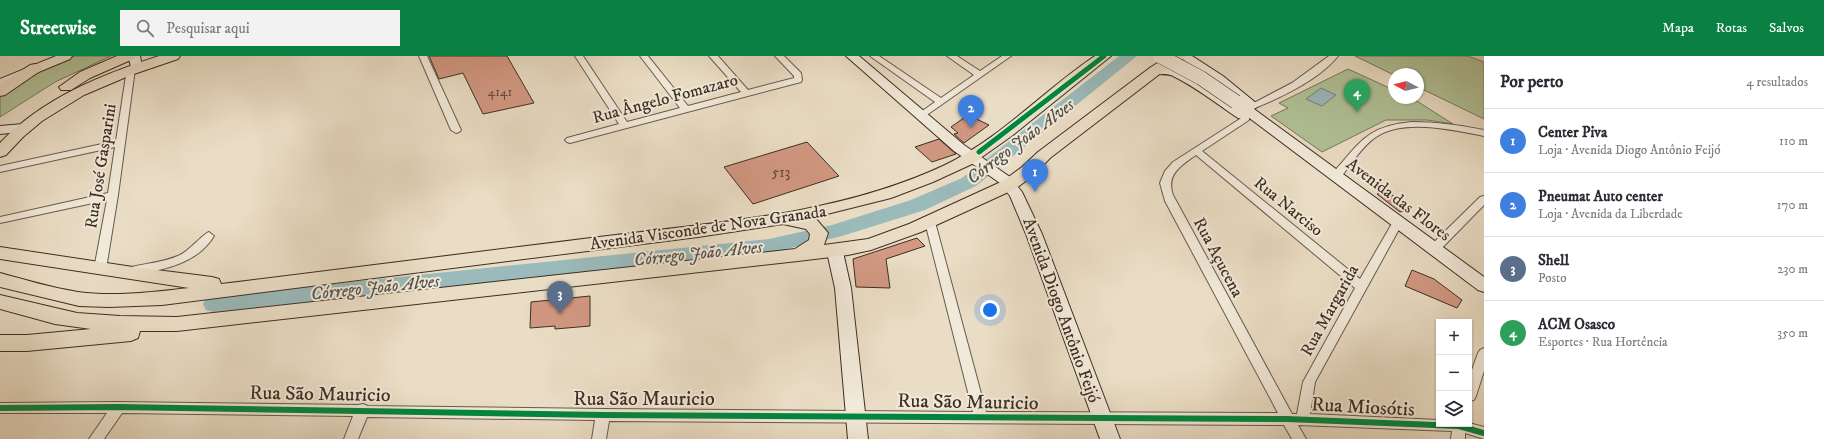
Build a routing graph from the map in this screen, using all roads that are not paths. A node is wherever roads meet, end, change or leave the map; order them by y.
1 (66, 56) edge
2 (173, 56) edge
3 (423, 56) edge
4 (579, 56) edge
5 (644, 56) edge
6 (712, 56) edge
7 (779, 56) edge
8 (852, 56) edge
9 (874, 56) edge
10 (951, 56) edge
11 (1007, 56) edge
12 (1102, 56) edge
13 (1179, 56) edge
14 (1184, 56) edge
15 (1334, 56) edge
16 (132, 62) edge
17 (1158, 63) edge
18 (35, 68) junction
19 (980, 74) junction
20 (1187, 78) junction
21 (1219, 79) junction
22 (0, 84) edge
23 (0, 92) edge
24 (746, 93) junction
25 (940, 102) junction
26 (685, 109) junction
27 (1249, 112) junction
28 (921, 116) junction
29 (625, 126) junction
30 (24, 128) junction
31 (456, 130) dead end
32 (1, 131) edge
33 (1484, 133) edge
34 (570, 140) dead end
35 (121, 143) junction
36 (1292, 143) junction
37 (1196, 151) junction
38 (0, 152) edge
39 (978, 161) junction
40 (0, 169) edge
41 (1336, 176) junction
42 (1007, 183) junction
43 (113, 195) junction
44 (1484, 198) edge
45 (0, 220) edge
46 (788, 221) junction
47 (930, 222) junction
48 (1398, 222) junction
49 (209, 236) dead end
50 (1434, 249) junction
51 (836, 252) junction
52 (0, 253) edge
53 (801, 253) junction
54 (57, 262) junction
55 (100, 269) junction
56 (0, 270) edge
57 (122, 272) junction
58 (0, 280) edge
59 (1362, 286) junction
60 (1484, 286) edge
61 (241, 288) junction
62 (5, 303) edge
63 (177, 324) junction
64 (0, 343) edge
65 (27, 343) junction
66 (0, 351) edge
67 (1484, 353) edge
68 (1471, 391) edge
69 (118, 407) junction
70 (0, 408) edge
71 (363, 410) junction
72 (603, 414) junction
73 (855, 416) junction
74 (981, 417) junction
75 (1102, 418) junction
76 (1287, 419) junction
77 (1303, 419) junction
78 (1459, 430) edge
79 (1484, 433) edge
80 (96, 439) edge
81 (351, 439) edge
82 (599, 439) edge
83 (858, 439) edge
84 (1110, 439) edge
85 (1299, 439) edge

1 - 18 main road
2 - 16 main road
3 - 31 street
4 - 29 street
5 - 26 street
6 - 24 street
7 - 24 street, Rua Ângelo Fomazaro
8 - 28 main road
9 - 25 street
10 - 19 street
11 - 19 street
12 - 39 main road, Avenida Visconde de Nova Granada
13 - 17 main road
14 - 21 main road, Avenida das Flores
15 - 27 street, Rua Açucena
16 - 30 main road
16 - 32 main road
16 - 35 street, Rua José Gasparini
17 - 20 main road, Avenida das Flores
17 - 36 main road, Avenida das Flores, bridge
17 - 42 main road
18 - 22 main road
18 - 23 main road
19 - 25 street
20 - 21 main road
20 - 27 main road, Avenida das Flores
21 - 27 main road, Avenida das Flores
24 - 26 street, Rua Ângelo Fomazaro
25 - 28 street
26 - 29 street, Rua Ângelo Fomazaro
27 - 36 main road, Avenida das Flores
27 - 37 street, Rua Açucena
28 - 39 main road
29 - 34 street, Rua Ângelo Fomazaro
30 - 32 main road
30 - 38 main road
33 - 41 street
35 - 40 street
35 - 43 street, Rua José Gasparini
36 - 41 main road, Avenida das Flores
37 - 59 street, Rua Narciso
37 - 76 street, Rua Açucena
39 - 42 main road
39 - 46 main road, Avenida Visconde de Nova Granada
41 - 48 main road, Avenida das Flores
42 - 47 main road
42 - 75 main road, Avenida Diogo Antônio Feijó
43 - 45 street
43 - 55 street, Rua José Gasparini
44 - 50 street
46 - 53 main road
46 - 61 main road, Avenida Visconde de Nova Granada
47 - 51 main road
47 - 74 street
48 - 50 main road, Avenida das Flores
48 - 59 street, Rua Margarida
49 - 57 street
50 - 60 main road, Avenida das Flores
51 - 53 main road
51 - 73 main road
52 - 54 main road
53 - 63 main road
54 - 55 main road
54 - 56 main road
55 - 57 main road
57 - 61 main road
58 - 61 main road, Avenida Visconde de Nova Granada
59 - 77 street, Rua Margarida
62 - 63 main road
63 - 65 main road
64 - 65 main road
65 - 66 main road
67 - 68 street
69 - 70 street, Rua São Mauricio
69 - 71 street, Rua São Mauricio
69 - 80 street
71 - 72 street, Rua São Mauricio
71 - 81 street
72 - 73 street, Rua São Mauricio
72 - 82 street
73 - 74 street, Rua São Mauricio
73 - 83 main road
74 - 75 street, Rua São Mauricio
75 - 76 street, Rua São Mauricio
75 - 84 main road, Avenida Diogo Antônio Feijó
76 - 77 street, Rua Miosótis
76 - 85 street, Rua Açucena
77 - 78 street, Rua Miosótis
78 - 79 street, Rua Miosótis

